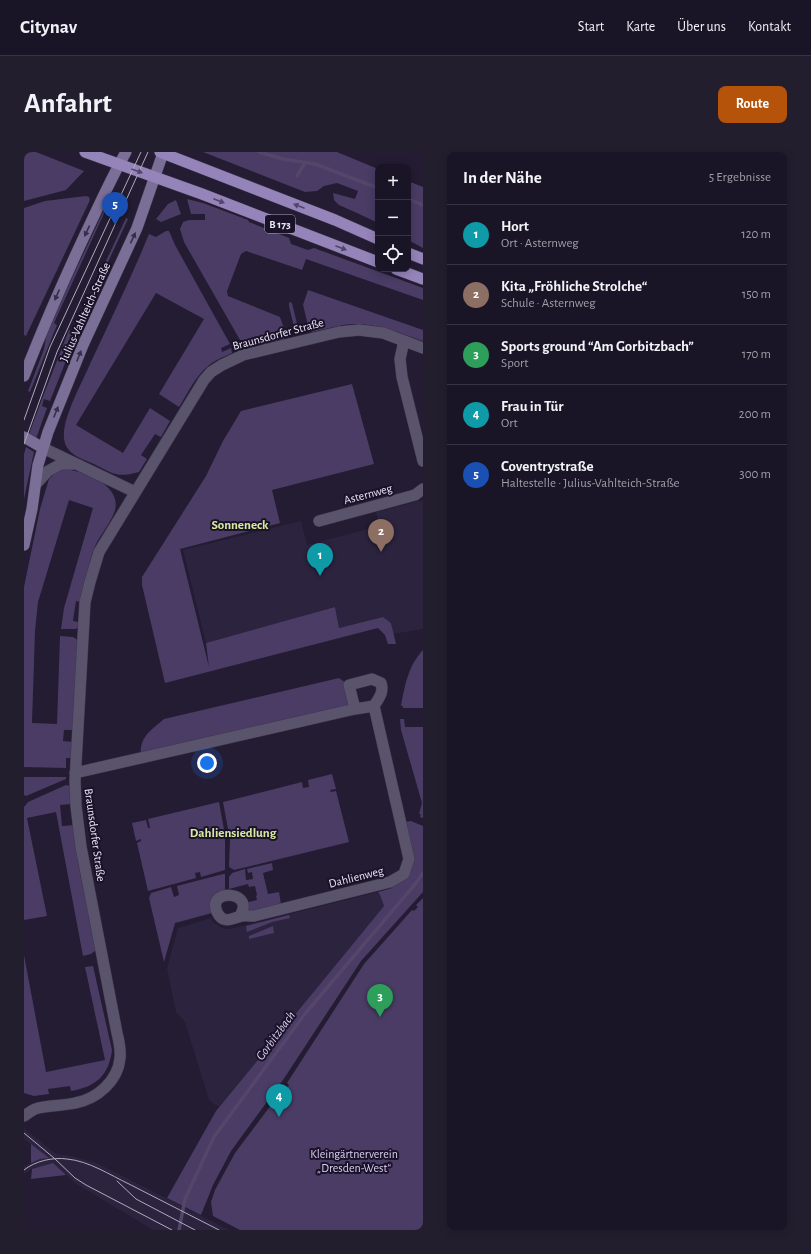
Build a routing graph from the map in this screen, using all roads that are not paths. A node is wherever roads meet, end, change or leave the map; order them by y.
1 (85, 152) edge
2 (126, 152) edge
3 (162, 152) edge
4 (119, 165) junction
5 (154, 178) junction
6 (375, 238) edge
7 (411, 254) edge
8 (423, 259) edge
9 (375, 261) edge
10 (403, 272) edge
11 (423, 280) edge
12 (404, 341) junction
13 (423, 348) edge
14 (24, 376) edge
15 (24, 437) edge
16 (42, 448) junction
17 (423, 461) edge
18 (75, 464) junction
19 (36, 484) junction
20 (423, 489) edge
21 (135, 492) junction
22 (319, 521) dead end
23 (24, 545) edge
24 (374, 706) junction
25 (355, 709) junction
26 (75, 773) junction
27 (239, 917) dead end
28 (24, 1105) edge
29 (36, 1109) junction
30 (24, 1116) edge

1 - 4 main road, B 173
2 - 4 main road
3 - 5 main road, Julius-Vahlteich-Straße
6 -> 3 main road, B 173
4 -> 5 main road, B 173
4 -> 14 main road
5 -> 9 main road, B 173
16 -> 5 main road, Julius-Vahlteich-Straße
7 - 8 main road
10 - 11 main road
12 - 13 street, Braunsdorfer Straße
12 - 17 street
12 - 21 street, Braunsdorfer Straße
15 - 16 main road
16 - 18 street
16 - 19 main road, Julius-Vahlteich-Straße
18 - 19 street
18 - 21 street
19 - 23 main road, Julius-Vahlteich-Straße
20 - 22 street, Asternweg
21 - 26 street, Braunsdorfer Straße
24 - 25 street
24 - 25 street
24 - 27 street, Dahlienweg
25 - 26 street
26 - 29 street, Braunsdorfer Straße
28 - 29 street, Braunsdorfer Straße
29 - 30 street, Braunsdorfer Straße

